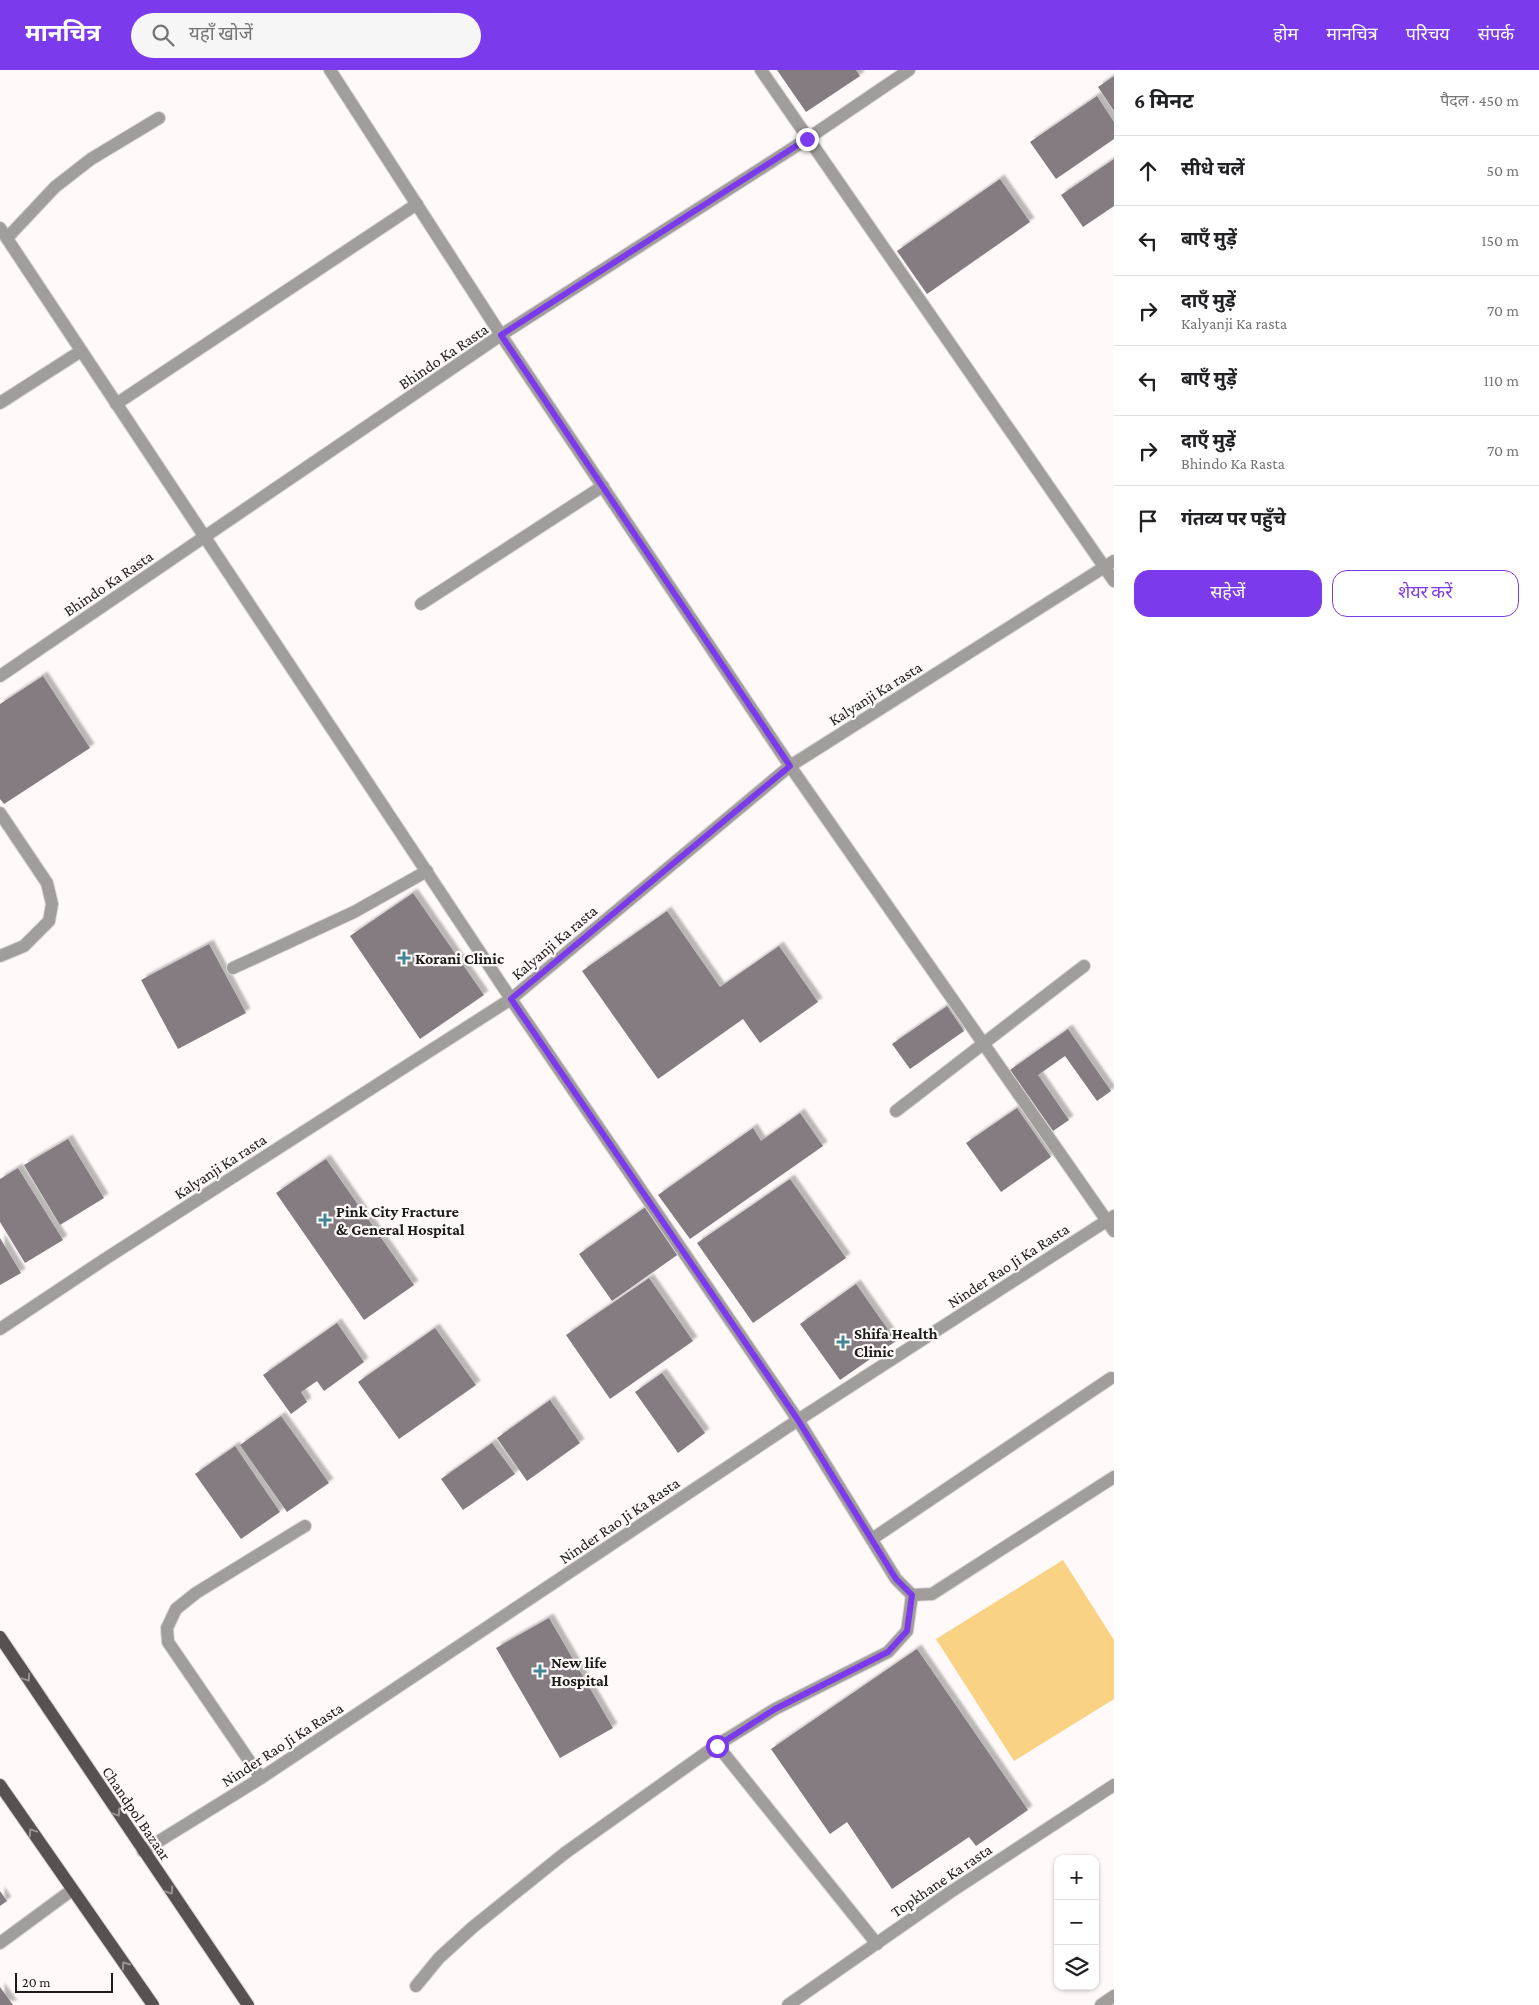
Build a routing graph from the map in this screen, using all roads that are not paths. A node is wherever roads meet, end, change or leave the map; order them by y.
1 (330, 70) edge
2 (761, 70) edge
3 (909, 70) edge
4 (159, 118) dead end
5 (807, 139) junction
6 (417, 204) junction
7 (3, 233) edge
8 (501, 335) junction
9 (81, 351) junction
10 (0, 404) edge
11 (116, 404) junction
12 (603, 486) junction
13 (205, 538) junction
14 (1109, 564) edge
15 (1114, 581) edge
16 (421, 604) dead end
17 (0, 676) edge
18 (790, 766) junction
19 (0, 813) edge
20 (428, 871) junction
21 (0, 956) edge
22 (1084, 966) dead end
23 (233, 968) dead end
24 (511, 999) junction
25 (984, 1044) junction
26 (896, 1111) dead end
27 (1112, 1222) edge
28 (0, 1328) edge
29 (1111, 1378) dead end
30 (798, 1420) junction
31 (1114, 1477) edge
32 (305, 1526) dead end
33 (872, 1539) junction
34 (912, 1595) junction
35 (0, 1637) edge
36 (717, 1746) junction
37 (261, 1778) junction
38 (0, 1785) edge
39 (1114, 1785) edge
40 (143, 1851) junction
41 (72, 1890) junction
42 (0, 1943) edge
43 (877, 1944) junction
44 (416, 1986) dead end
45 (1114, 1996) edge
46 (153, 2005) edge
47 (248, 2005) edge
48 (788, 2005) edge
49 (1101, 2005) edge

1 - 6 street
2 - 5 street
3 - 5 street, Bhindo Ka Rasta
4 - 7 street
5 - 8 street, Bhindo Ka Rasta
5 - 14 street
6 - 8 street
6 - 11 street
7 - 9 street
8 - 12 street
8 - 13 street, Bhindo Ka Rasta
9 - 10 street
9 - 11 street
11 - 13 street
12 - 16 street
12 - 18 street
13 - 17 street, Bhindo Ka Rasta
13 - 20 street
14 - 15 street
14 - 18 street, Kalyanji Ka rasta
18 - 24 street, Kalyanji Ka rasta
18 - 25 street
19 - 21 street
20 - 23 street
20 - 24 street
22 - 25 street
24 - 28 street, Kalyanji Ka rasta
24 - 30 street
25 - 26 street
25 - 27 street
27 - 30 street, Ninder Rao Ji Ka Rasta
29 - 33 street
30 - 33 street
30 - 37 street, Ninder Rao Ji Ka Rasta
31 - 34 street
32 - 37 street
33 - 34 street
34 - 36 street
35 -> 40 main road, Chandpol Bazaar
36 - 43 street
36 - 44 street
37 - 40 street, Ninder Rao Ji Ka Rasta
41 -> 38 main road
39 - 43 street, Topkhane Ka rasta
40 -> 47 main road, Chandpol Bazaar
41 - 42 street
46 -> 41 main road
43 - 48 street, Topkhane Ka rasta
45 - 49 street

